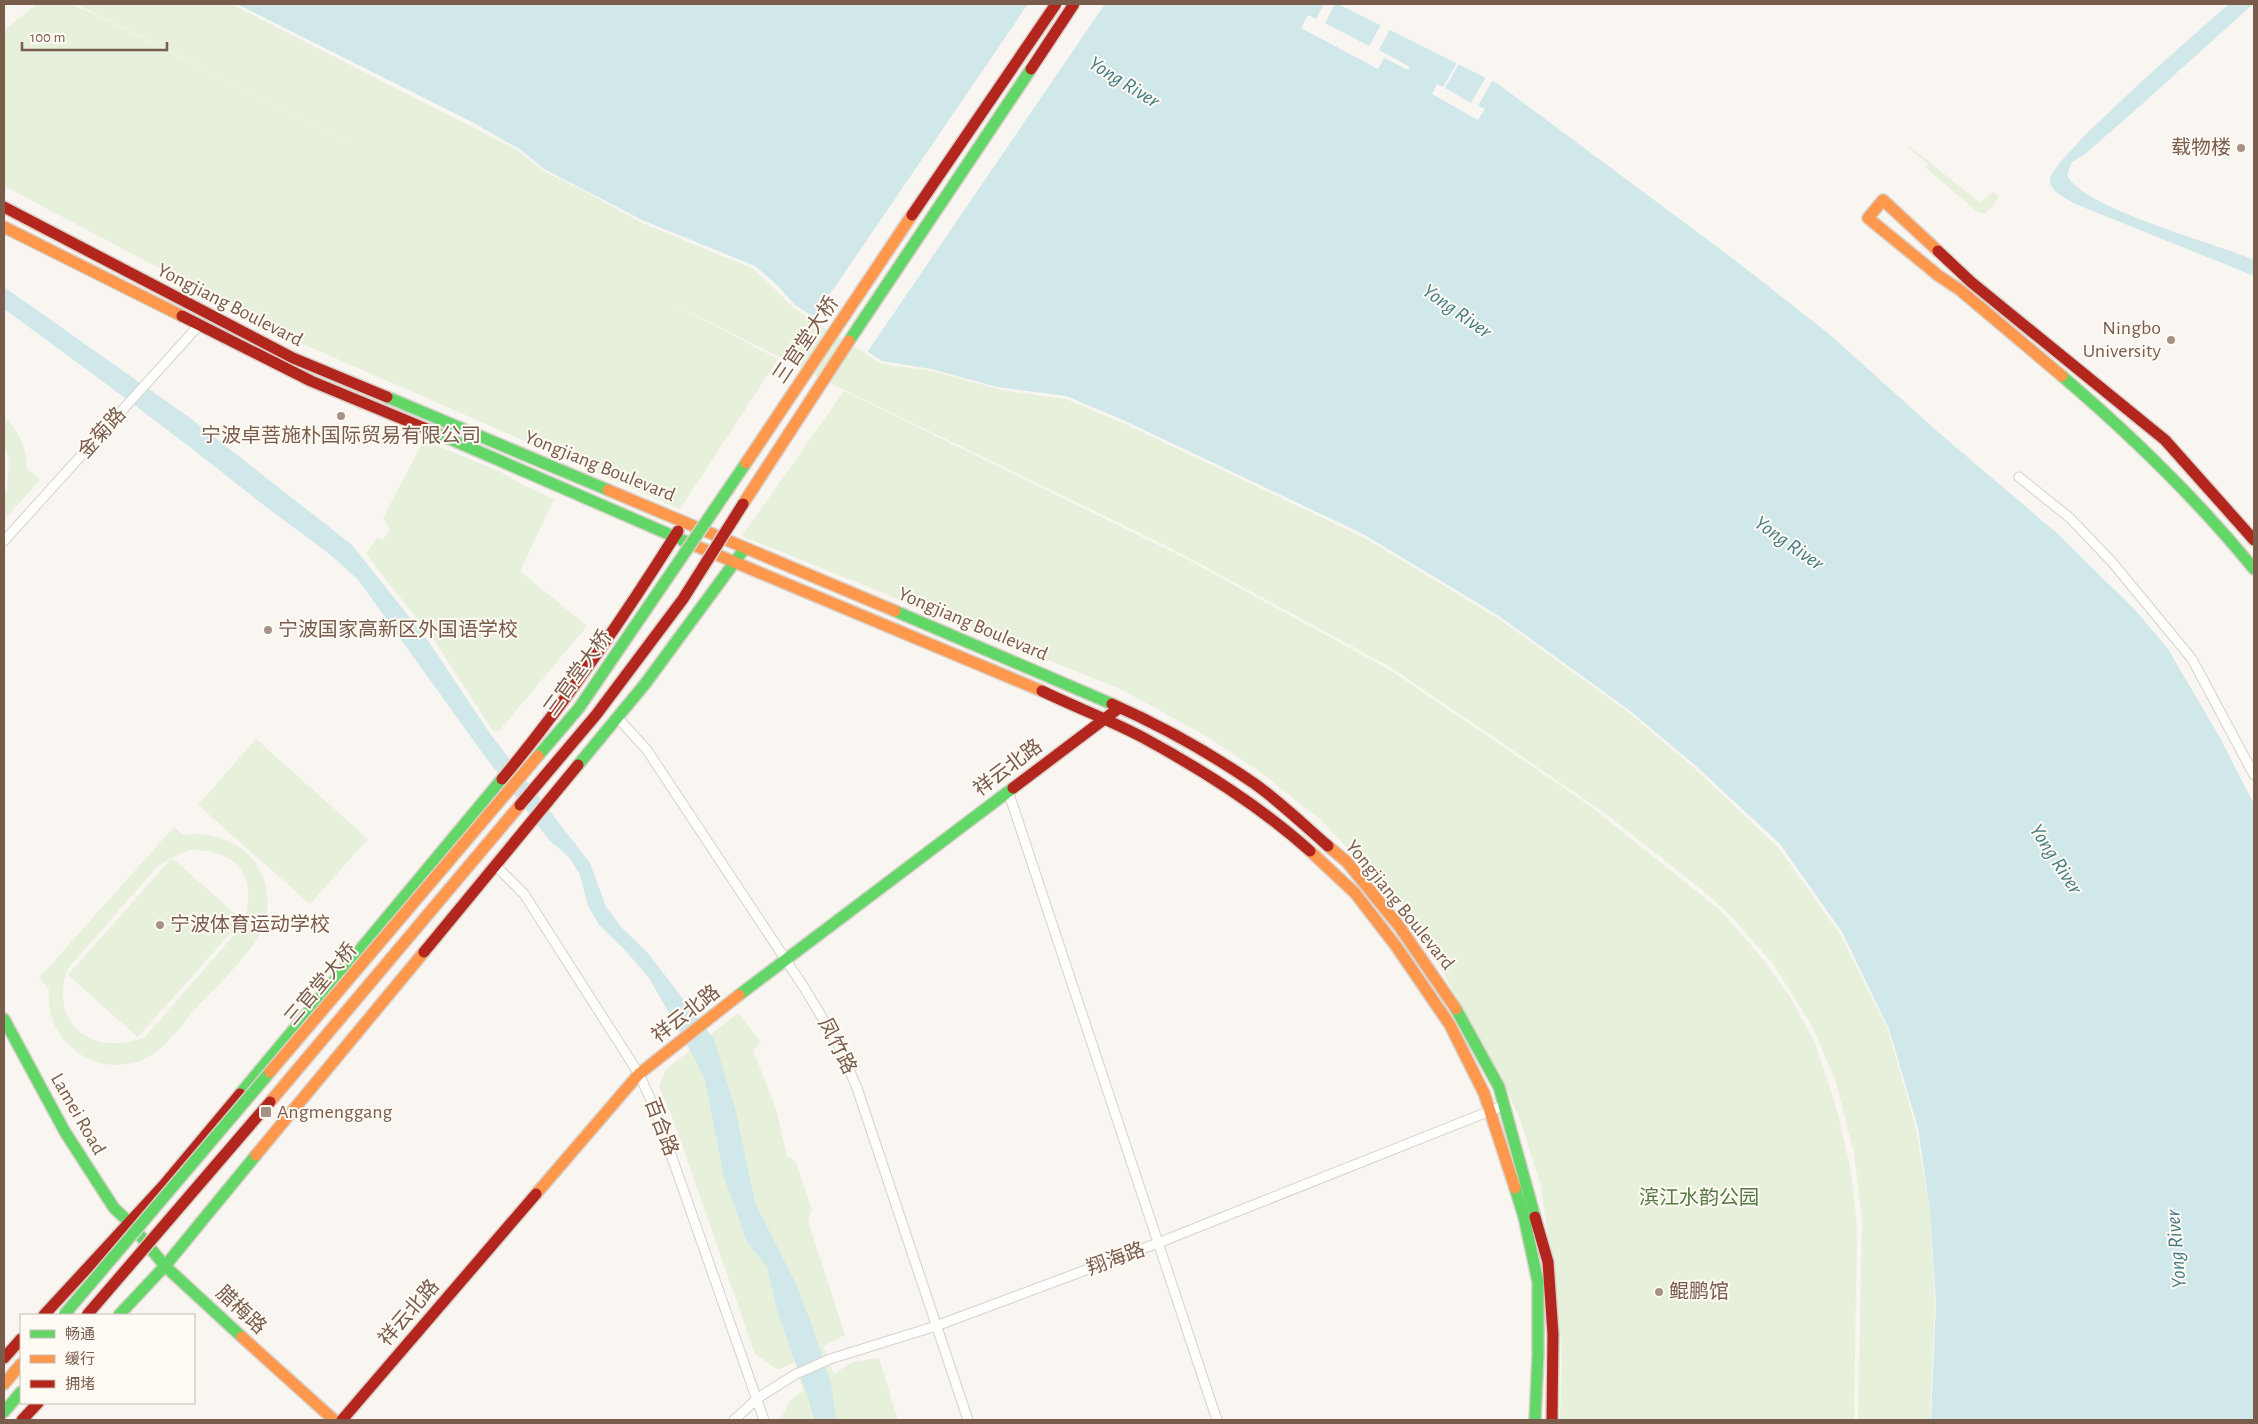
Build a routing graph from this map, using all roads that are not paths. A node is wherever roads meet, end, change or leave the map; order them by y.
1 (1056, 4) edge
2 (1074, 4) edge
3 (4, 207) edge
4 (4, 227) edge
5 (200, 324) junction
6 (2020, 477) dead end
7 (683, 521) junction
8 (676, 536) junction
9 (2254, 540) edge
10 (4, 541) edge
11 (745, 548) junction
12 (735, 562) junction
13 (2254, 569) edge
14 (1119, 708) junction
15 (617, 717) junction
16 (1103, 719) junction
17 (2254, 775) edge
18 (1008, 791) junction
19 (496, 865) junction
20 (784, 959) junction
21 (4, 1019) edge
22 (639, 1074) junction
23 (1505, 1105) junction
24 (1490, 1111) junction
25 (129, 1222) junction
26 (1158, 1243) junction
27 (165, 1266) junction
28 (45, 1314) edge
29 (65, 1314) edge
30 (88, 1314) edge
31 (120, 1314) edge
32 (936, 1326) junction
33 (20, 1340) edge
34 (4, 1358) edge
35 (20, 1365) edge
36 (4, 1384) edge
37 (20, 1393) edge
38 (758, 1398) junction
39 (37, 1404) edge
40 (4, 1412) edge
41 (22, 1420) edge
42 (334, 1420) edge
43 (342, 1420) edge
44 (734, 1420) edge
45 (764, 1420) edge
46 (968, 1420) edge
47 (1218, 1420) edge
48 (1535, 1420) edge
49 (1552, 1420) edge

1 - 29 main road, 三官堂大桥, bridge
2 - 30 main road, 三官堂大桥, bridge
3 - 7 main road, Yongjiang Boulevard
4 - 5 main road, Yongjiang Boulevard
5 - 8 main road, Yongjiang Boulevard
5 - 10 street, 金菊路
6 - 17 street
7 - 8 main road
7 - 11 main road, Yongjiang Boulevard
8 - 12 main road, Yongjiang Boulevard
8 - 25 main road
9 - 13 main road
11 - 12 main road
11 - 14 main road, Yongjiang Boulevard
12 - 15 main road
12 - 16 main road, Yongjiang Boulevard
14 - 16 main road, 祥云北路
14 - 23 main road, Yongjiang Boulevard
15 - 19 main road
15 - 20 street, 凤竹路
16 - 18 main road, 祥云北路
16 - 24 main road, Yongjiang Boulevard
18 - 20 main road, 祥云北路
18 - 26 street
19 - 22 street, 百合路
19 - 27 main road
20 - 22 main road, 祥云北路
20 - 32 street, 凤竹路
21 - 25 main road, Lamei Road
22 - 38 street, 百合路
22 - 43 main road, 祥云北路
23 - 24 street, 翔海路
23 - 49 main road, Yongjiang Boulevard
24 - 26 street, 翔海路
24 - 48 main road, Yongjiang Boulevard
25 - 27 main road, 腊梅路
25 - 28 main road
26 - 32 street, 翔海路
26 - 47 street
27 - 31 main road
27 - 42 main road, 腊梅路
32 - 38 street, 翔海路
32 - 46 street, 凤竹路
33 - 34 main road
35 - 36 main road
37 - 40 main road
38 - 44 street, 翔海路
38 - 45 street, 百合路
39 - 41 main road

